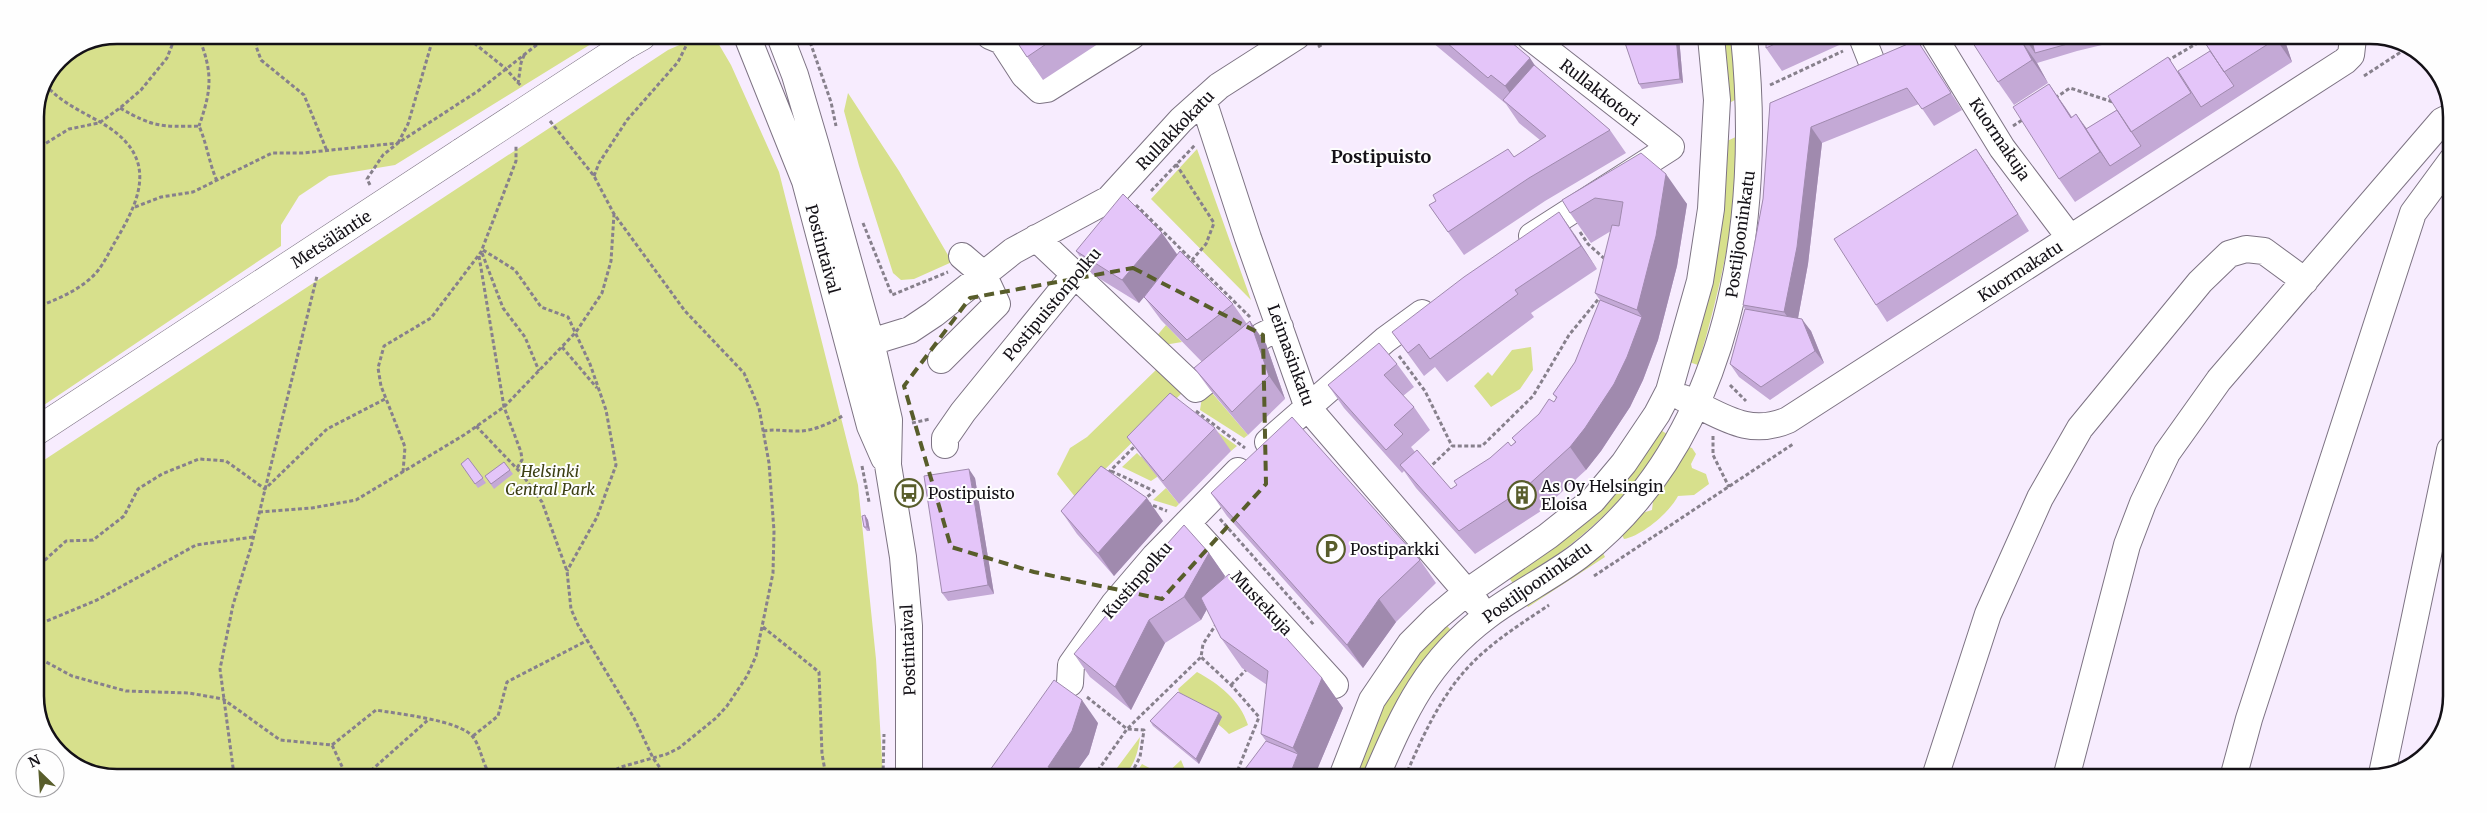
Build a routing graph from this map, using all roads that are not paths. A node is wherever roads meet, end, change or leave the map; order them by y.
1 (625, 44) edge
2 (738, 44) edge
3 (783, 44) edge
4 (1002, 44) edge
5 (1119, 44) edge
6 (1284, 44) edge
7 (1539, 44) edge
8 (1712, 44) edge
9 (1746, 44) edge
10 (1892, 44) edge
11 (1919, 44) edge
12 (2353, 44) edge
13 (1866, 47) edge
14 (1846, 72) edge
15 (1203, 100) junction
16 (2443, 120) edge
17 (2443, 172) edge
18 (1036, 238) junction
19 (2070, 238) junction
20 (1512, 248) edge
21 (971, 264) junction
22 (1076, 273) junction
23 (2305, 281) junction
24 (1441, 299) edge
25 (1273, 330) junction
26 (860, 343) junction
27 (941, 360) dead end
28 (1668, 391) junction
29 (1698, 404) junction
30 (1308, 408) junction
31 (44, 426) edge
32 (945, 445) dead end
33 (888, 465) junction
34 (2443, 483) edge
35 (1193, 529) junction
36 (1467, 592) junction
37 (1487, 616) junction
38 (1070, 684) road end
39 (1335, 685) dead end
40 (2383, 768) edge
41 (909, 769) edge
42 (1345, 769) edge
43 (1380, 769) edge
44 (1938, 769) edge
45 (2068, 769) edge
46 (2235, 769) edge

1 - 31 main road, Metsäläntie, bridge
2 - 26 street, Postintaival
3 - 26 street, Postintaival
4 - 5 street
6 - 15 street, Rullakkokatu
7 - 20 street, Rullakkotori
8 - 28 street, Postiljooninkatu
9 - 29 street, Postiljooninkatu
10 - 13 street
11 - 19 street, Kuormakuja
12 - 19 street, Kuormakatu
13 - 14 street
15 - 18 street, Rullakkokatu
15 - 25 street, Leimasinkatu
16 - 23 street
17 - 46 street
18 - 21 street, Rullakkokatu
18 - 22 street
19 - 29 street, Kuormakatu
21 - 26 street, Rullakkokatu
21 - 27 street
22 - 25 street
22 - 32 street, Postipuistonpolku
23 - 44 street
23 - 45 street
24 - 30 street, Kustinpolku
25 - 30 street, Leimasinkatu
26 - 33 street, Postintaival
26 - 33 street, Postintaival
28 - 29 street, Kuormakatu
28 - 36 street, Postiljooninkatu
29 - 37 street, Postiljooninkatu
30 - 35 street, Kustinpolku
30 - 36 street, Leimasinkatu
33 - 41 street, Postintaival
34 - 40 street
35 - 38 street, Kustinpolku
35 - 39 street, Mustekuja
36 - 37 street, Leimasinkatu
36 - 42 street, Postiljooninkatu
37 - 43 street, Postiljooninkatu

